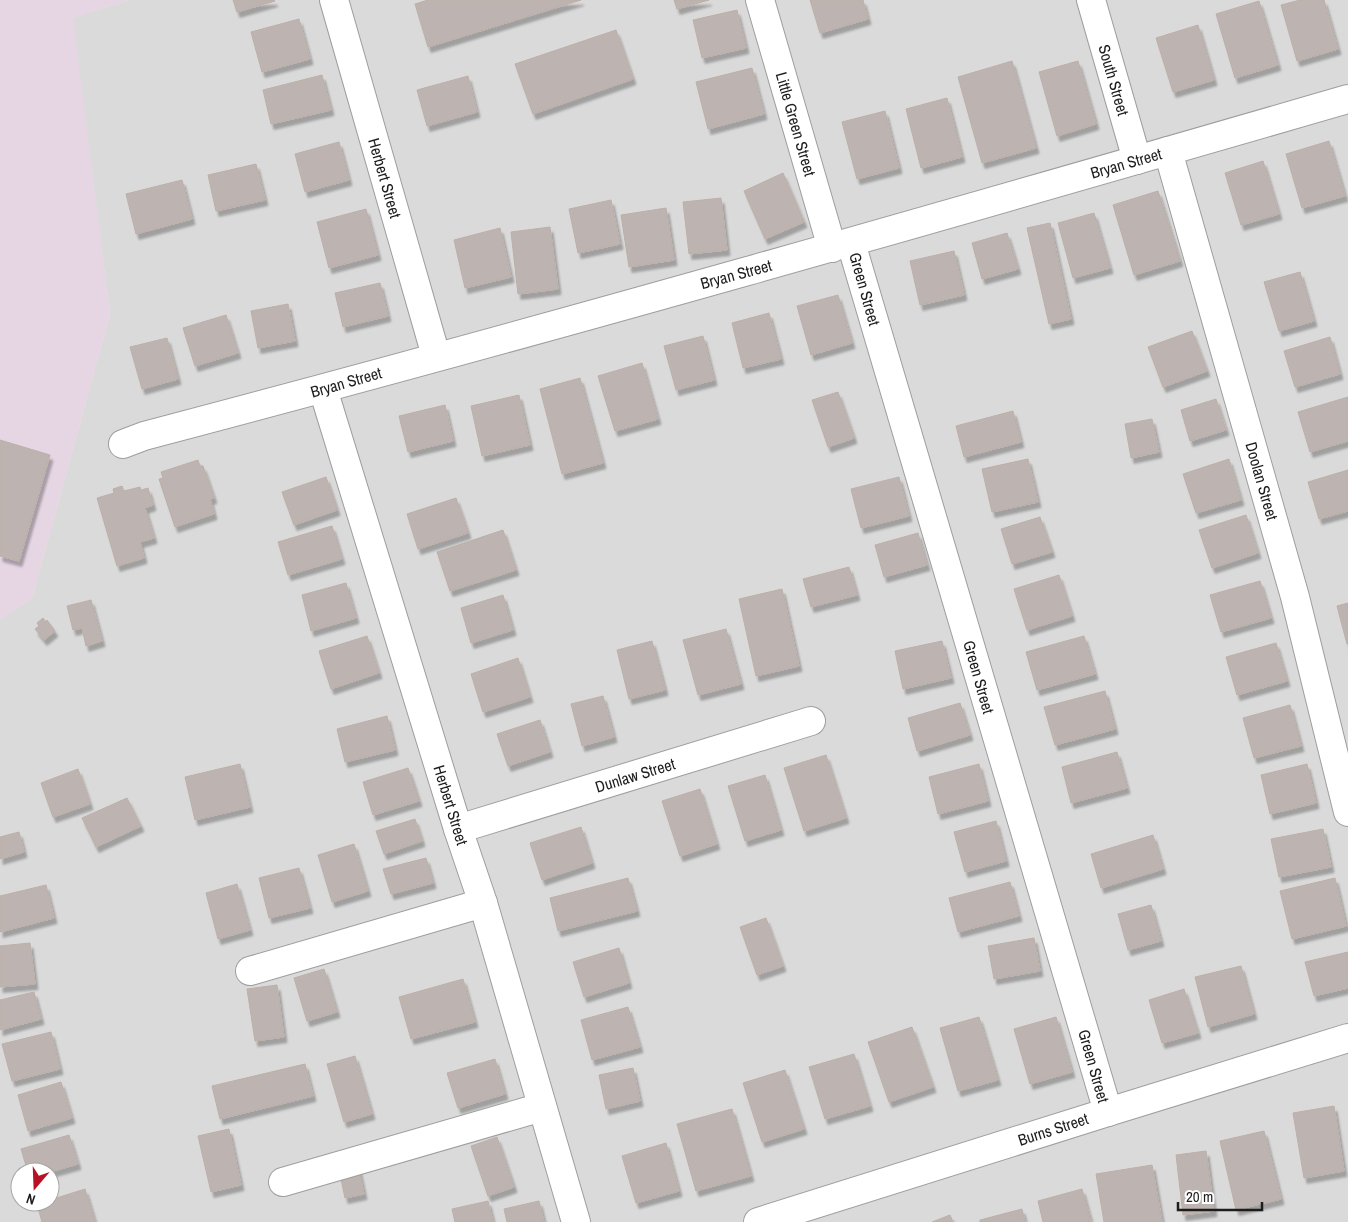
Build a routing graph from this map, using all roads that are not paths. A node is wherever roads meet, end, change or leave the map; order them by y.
1 (334, 0) edge
2 (760, 0) edge
3 (1091, 0) edge
4 (1348, 99) edge
5 (1168, 151) junction
6 (1137, 160) junction
7 (841, 245) junction
8 (436, 356) junction
9 (323, 388) junction
10 (123, 444) dead end
11 (811, 721) dead end
12 (1348, 812) edge
13 (458, 830) junction
14 (483, 903) junction
15 (250, 971) dead end
16 (1348, 1038) edge
17 (542, 1107) junction
18 (1108, 1112) junction
19 (283, 1182) dead end
20 (576, 1222) edge
21 (758, 1222) edge

1 - 8 street, Herbert Street
2 - 7 street, Little Green Street
3 - 6 street, South Street
4 - 5 street, Bryan Street
5 - 6 street, Bryan Street
5 - 12 street, Doolan Street
6 - 7 street, Bryan Street
7 - 8 street, Bryan Street
7 - 18 street, Green Street
8 - 9 street, Bryan Street
9 - 10 street, Bryan Street
9 - 13 street, Herbert Street
11 - 13 street, Dunlaw Street
13 - 14 street, Herbert Street
14 - 15 street
14 - 17 street, Herbert Street
16 - 18 street, Burns Street
17 - 19 street
17 - 20 street, Herbert Street
18 - 21 street, Burns Street

